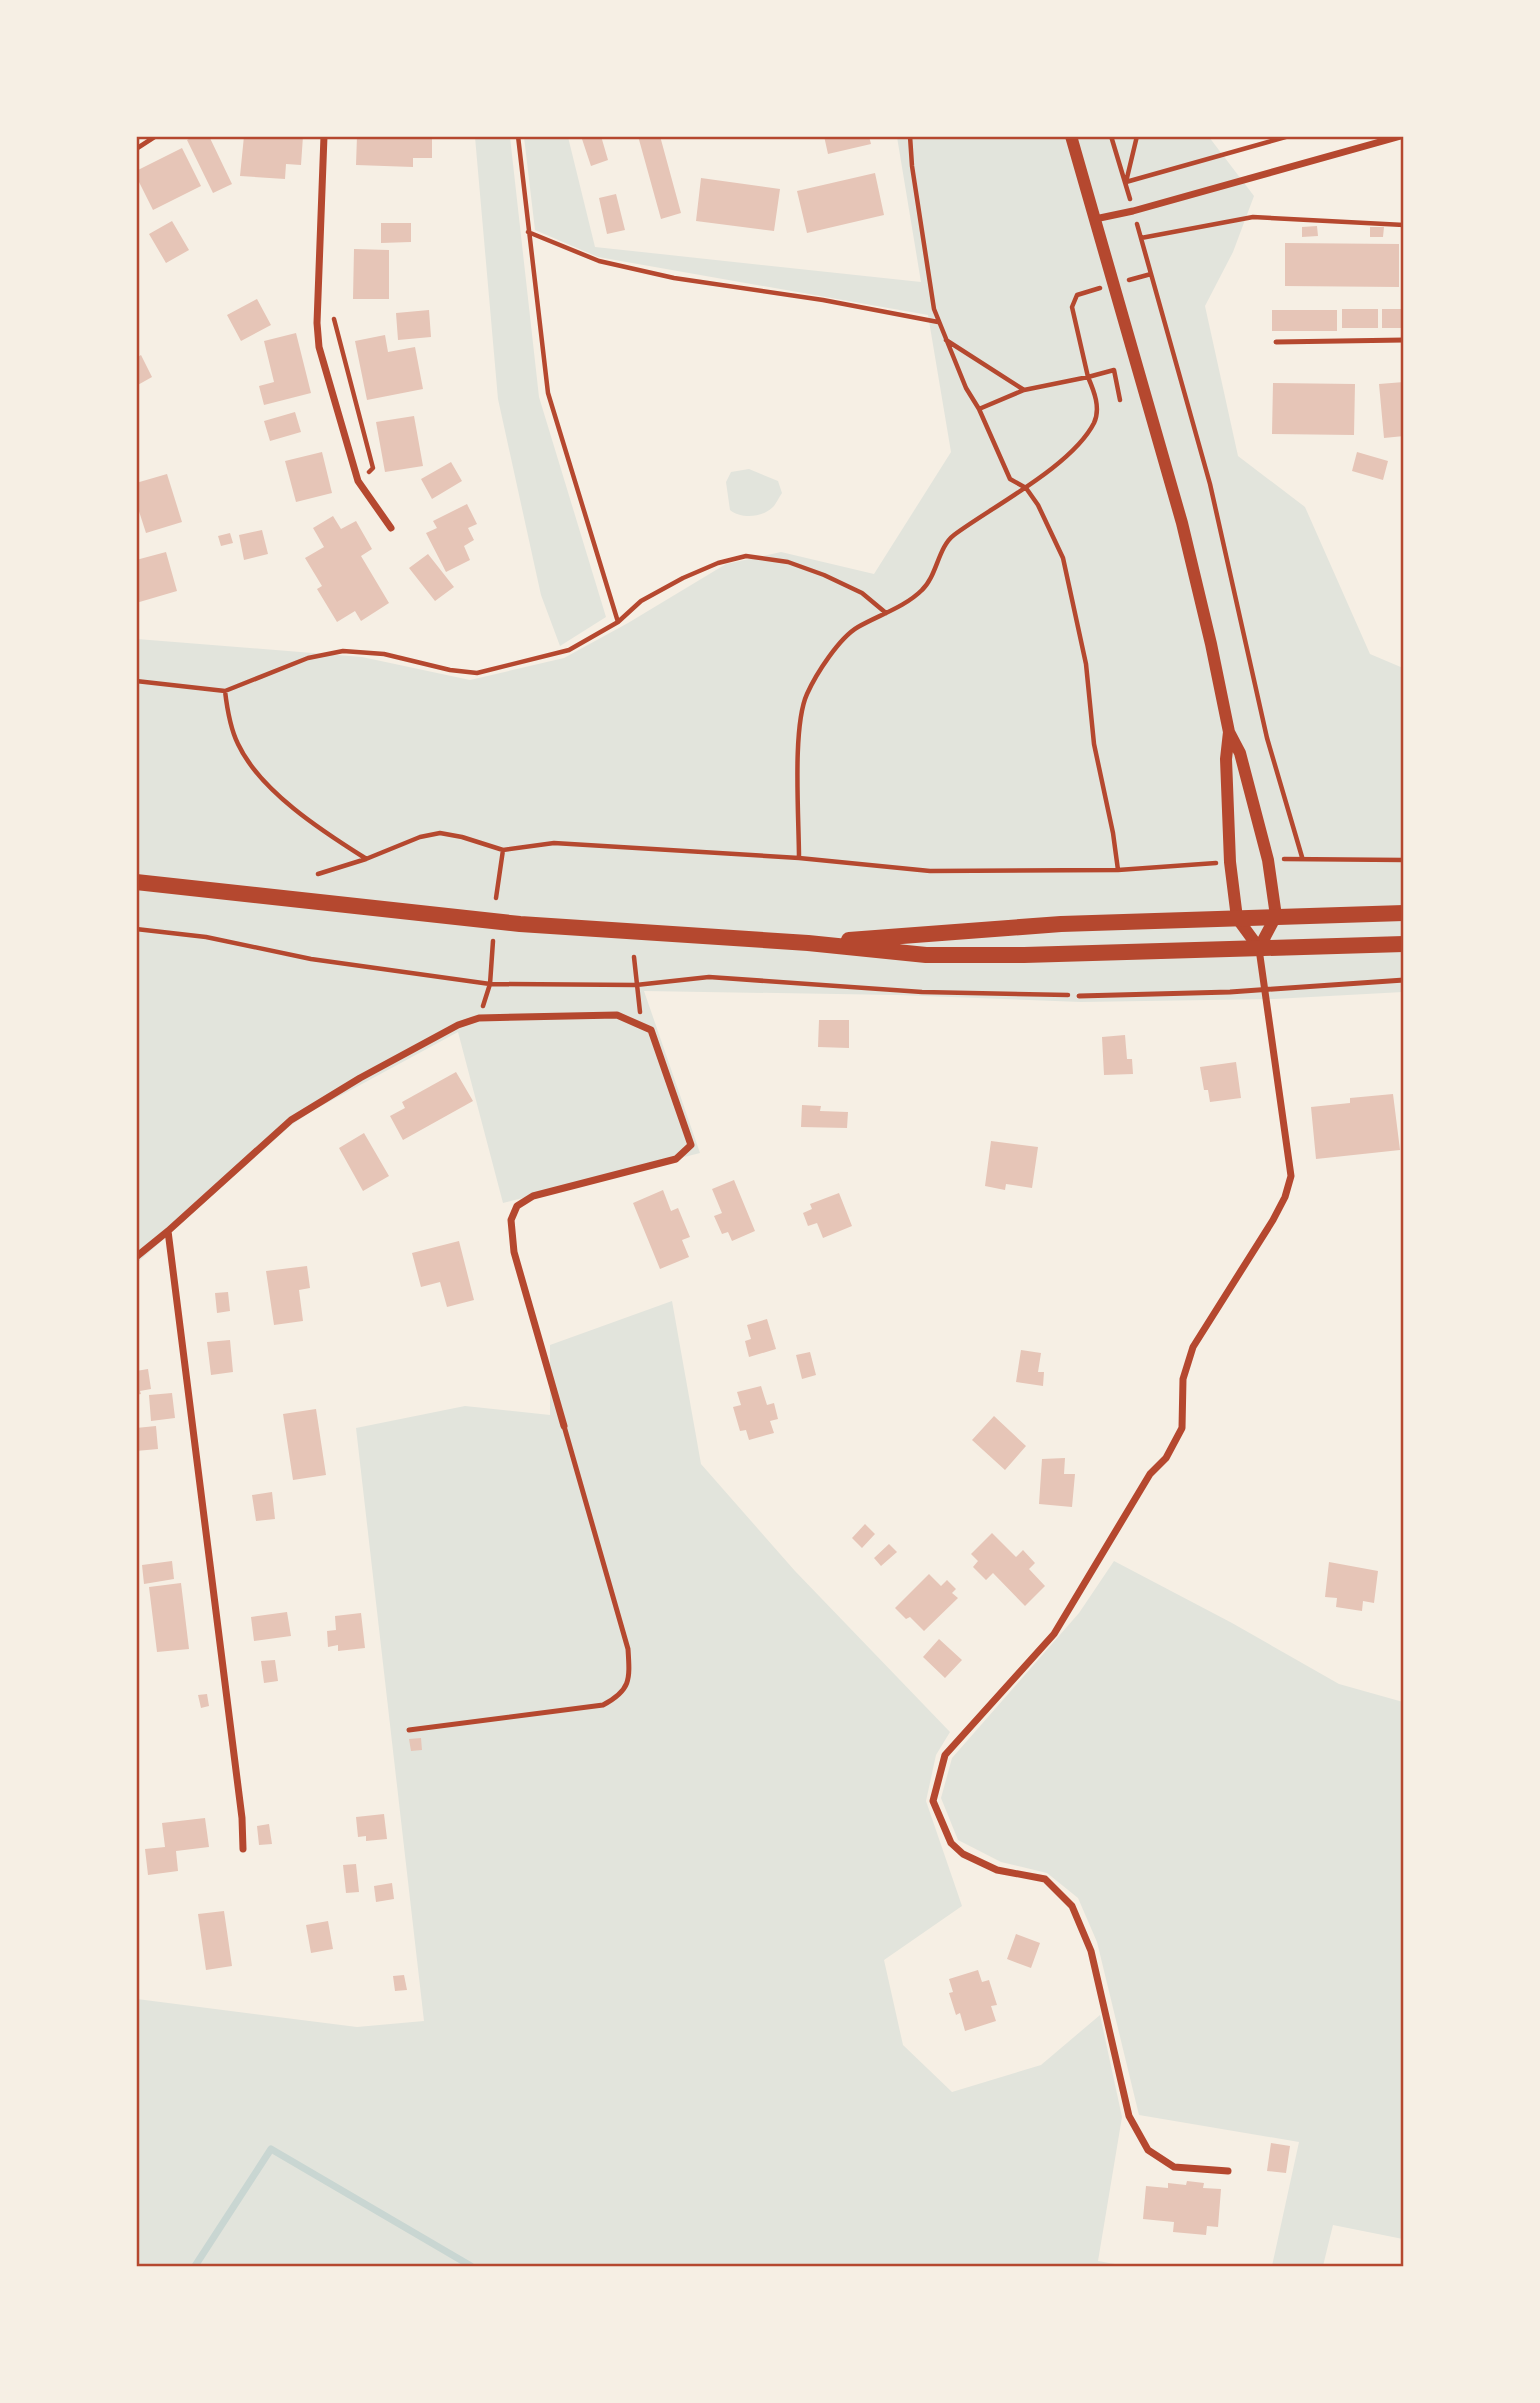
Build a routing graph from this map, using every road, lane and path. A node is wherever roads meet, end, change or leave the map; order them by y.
1 (156, 136) edge
2 (324, 136) edge
3 (518, 136) edge
4 (910, 136) edge
5 (1070, 136) edge
6 (1111, 136) edge
7 (1137, 136) edge
8 (1289, 136) edge
9 (1401, 136) edge
10 (136, 149) edge
11 (1126, 182) junction
12 (1133, 211) junction
13 (1095, 219) junction
14 (1404, 225) edge
15 (528, 232) junction
16 (1141, 238) junction
17 (1077, 295) dead end
18 (334, 310) dead end
19 (939, 322) junction
20 (945, 340) junction
21 (1404, 340) edge
22 (1276, 342) dead end
23 (1088, 377) junction
24 (1024, 390) junction
25 (1120, 400) dead end
26 (979, 409) junction
27 (358, 481) junction
28 (1026, 488) junction
29 (391, 528) dead end
30 (886, 613) junction
31 (618, 622) junction
32 (136, 681) edge
33 (225, 691) junction
34 (1229, 732) junction
35 (503, 850) junction
36 (1302, 857) junction
37 (799, 858) junction
38 (366, 859) junction
39 (1268, 860) junction
40 (1404, 860) edge
41 (1230, 862) junction
42 (1118, 870) junction
43 (318, 874) dead end
44 (136, 883) edge
45 (496, 898) dead end
46 (1404, 913) edge
47 (1276, 916) junction
48 (1237, 918) junction
49 (136, 929) edge
50 (493, 942) dead end
51 (808, 943) junction
52 (1404, 944) edge
53 (1259, 948) junction
54 (634, 957) dead end
55 (1404, 980) edge
56 (490, 984) junction
57 (636, 985) junction
58 (1264, 988) junction
59 (1079, 996) joint
60 (479, 1018) junction
61 (643, 1026) junction
62 (168, 1231) junction
63 (136, 1257) edge
64 (564, 1426) joint
65 (409, 1730) dead end
66 (243, 1849) dead end
67 (1228, 2171) dead end

1 - 10 path
2 - 27 street
3 - 15 path
4 - 19 path
5 - 13 street
6 - 11 path
7 - 11 path
8 - 11 path
9 - 12 street
11 - 12 path
12 - 13 street
12 - 16 path
13 - 34 street
14 - 16 path
15 - 19 path
15 - 31 path
16 - 36 path
17 - 23 path
18 - 27 path
19 - 20 path
20 - 24 path
20 - 26 path
21 - 22 lane
23 - 24 path
23 - 25 path
23 - 28 path
24 - 26 path
26 - 28 path
27 - 29 street
28 - 30 path
28 - 42 path
30 - 31 path
30 - 37 path
31 - 33 path
32 - 33 path
33 - 38 path
34 - 39 street
34 - 41 street
35 - 37 path
35 - 38 path
35 - 45 path
36 - 39 path
36 - 40 path
37 - 42 path
38 - 43 path
39 - 47 street
41 - 42 path
41 - 48 street
44 - 51 main road
46 - 47 main road
47 - 48 main road
47 - 53 street
48 - 51 main road
48 - 53 street
49 - 56 path
50 - 56 path
51 - 53 main road
52 - 53 main road
53 - 58 street
54 - 57 path
55 - 58 lane
56 - 57 path
56 - 60 path
57 - 59 path
57 - 61 path
58 - 59 lane
58 - 67 street
60 - 61 street
60 - 62 street
61 - 64 street
62 - 63 street
62 - 66 street
64 - 65 lane

